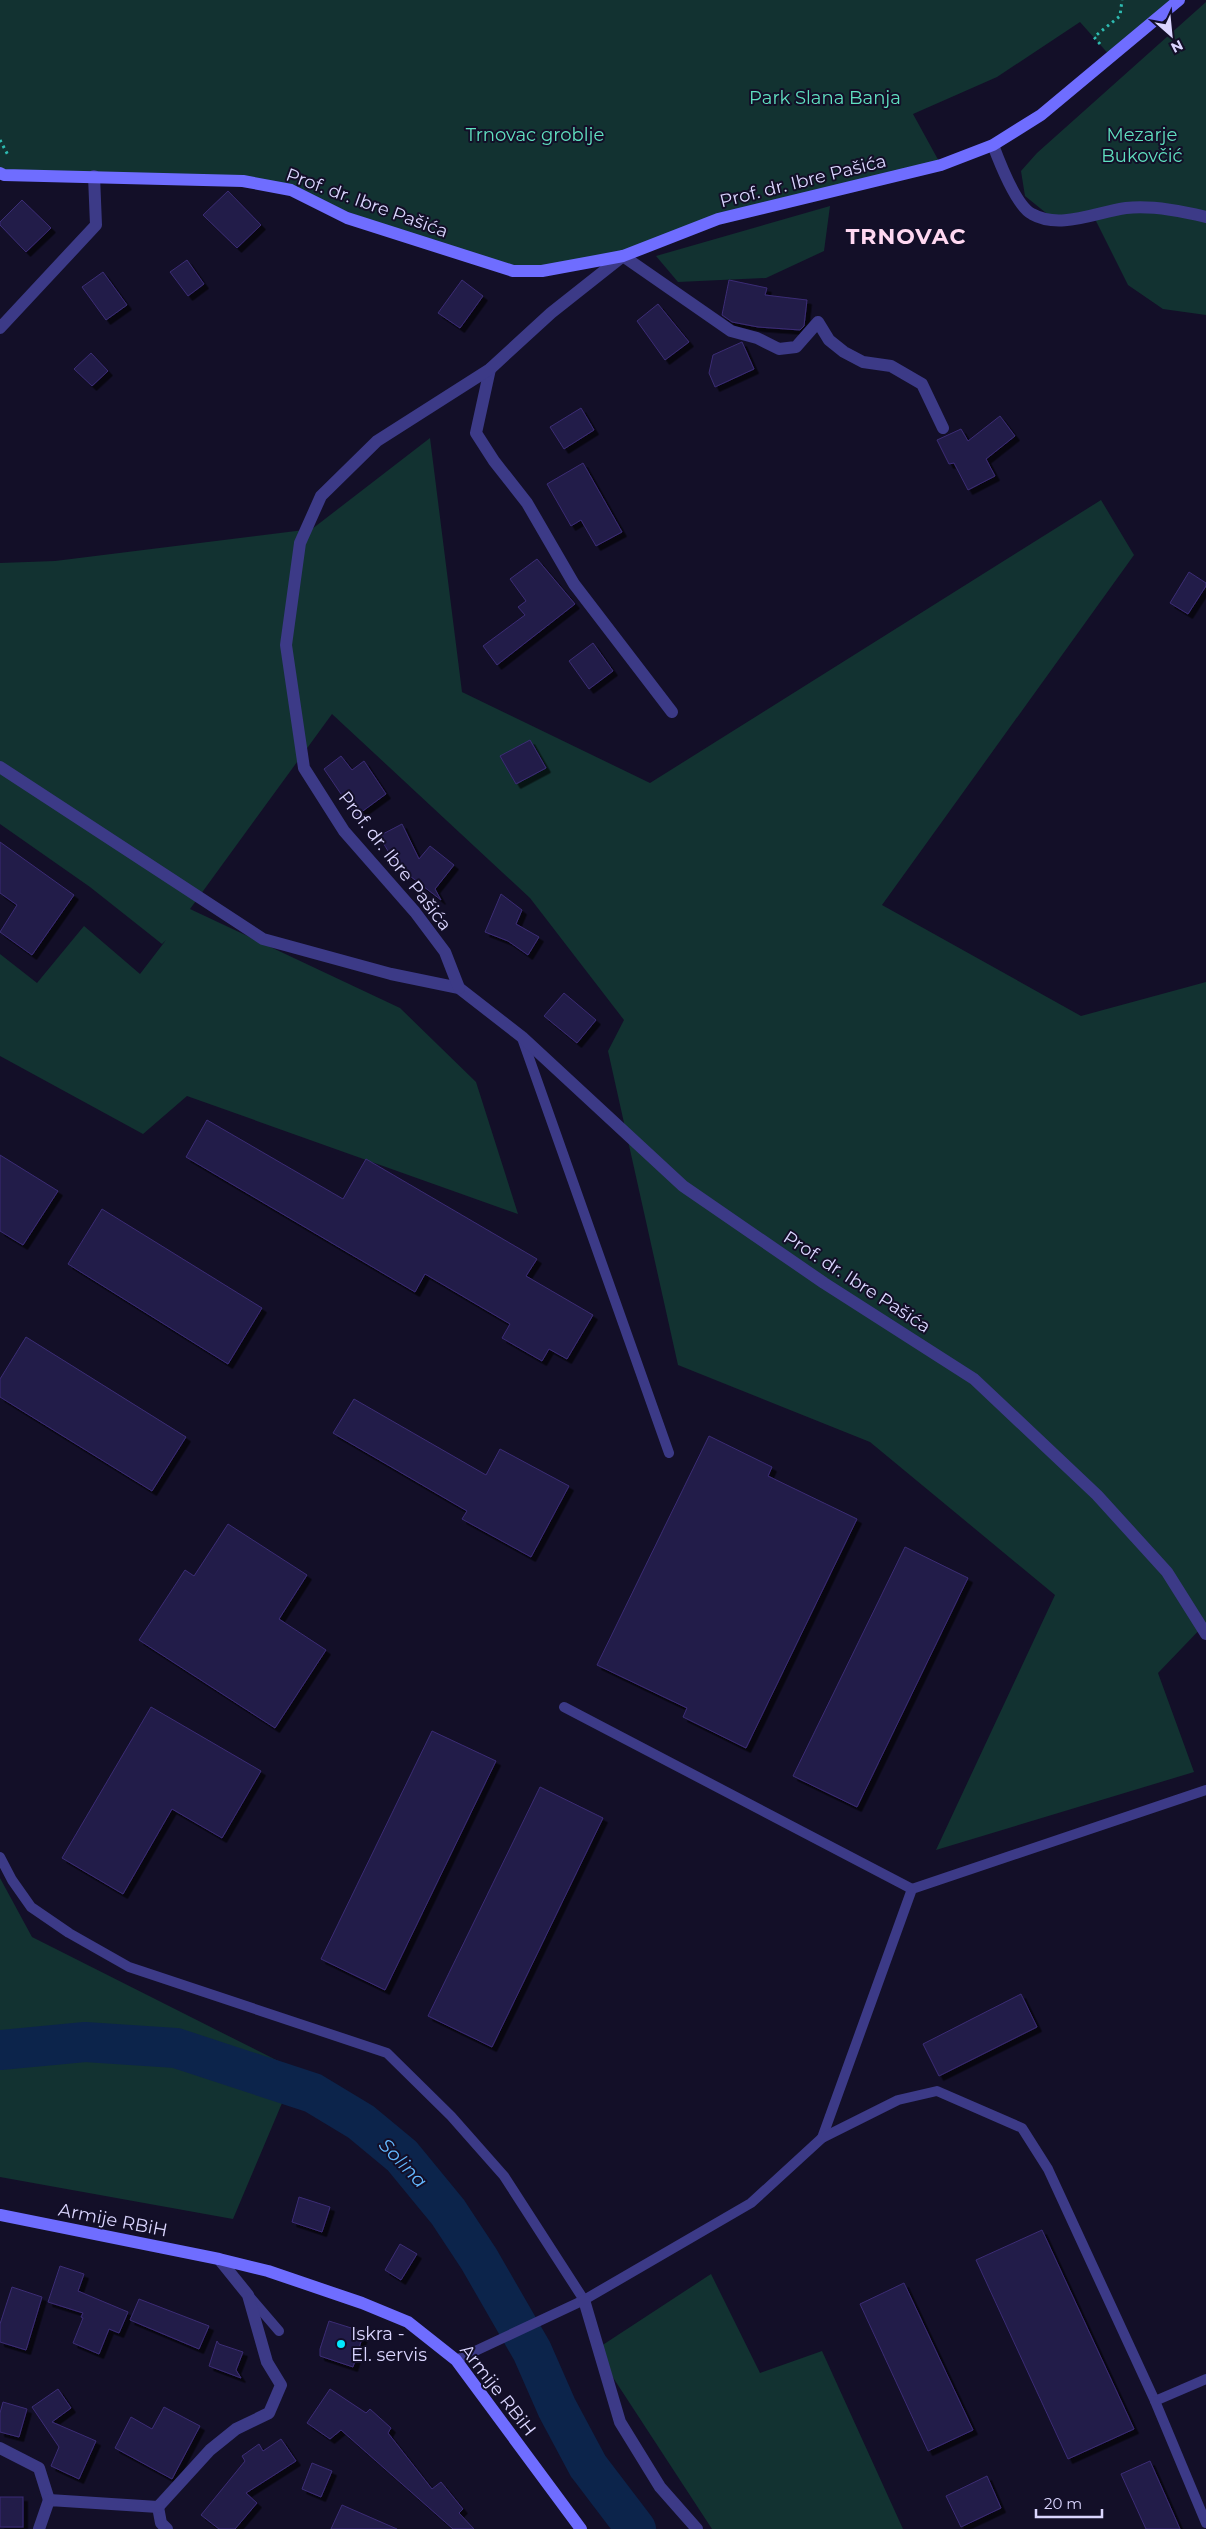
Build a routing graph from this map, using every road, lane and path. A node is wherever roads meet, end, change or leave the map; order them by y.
1 (1122, 0) edge
2 (1178, 0) edge
3 (1112, 58) junction
4 (992, 145) junction
5 (0, 173) edge
6 (94, 176) junction
7 (1206, 217) edge
8 (623, 256) junction
9 (0, 328) edge
10 (490, 369) junction
11 (943, 428) dead end
12 (672, 712) dead end
13 (0, 766) edge
14 (460, 988) junction
15 (522, 1037) junction
16 (669, 1453) dead end
17 (1206, 1634) edge
18 (564, 1707) dead end
19 (1206, 1790) edge
20 (0, 1857) edge
21 (912, 1889) junction
22 (822, 2138) junction
23 (0, 2216) edge
24 (219, 2259) junction
25 (248, 2295) junction
26 (584, 2300) junction
27 (279, 2331) dead end
28 (456, 2360) junction
29 (1206, 2379) edge
30 (1155, 2401) junction
31 (0, 2448) edge
32 (49, 2500) junction
33 (158, 2508) junction
34 (1206, 2523) edge
35 (39, 2529) edge
36 (167, 2529) edge
37 (581, 2529) edge
38 (697, 2529) edge

1 - 3 path
2 - 3 street, Prof. dr. Ibre Pašića
3 - 4 street, Prof. dr. Ibre Pašića
4 - 7 street
4 - 8 street, Prof. dr. Ibre Pašića
5 - 6 street, Prof. dr. Ibre Pašića
6 - 8 street, Prof. dr. Ibre Pašića
6 - 9 street
8 - 10 street, Prof. dr. Ibre Pašića
8 - 11 street
10 - 12 street
10 - 14 street, Prof. dr. Ibre Pašića
13 - 14 street, Prof. dr. Ibre Pašića
14 - 15 street, Prof. dr. Ibre Pašića
15 - 16 lane
15 - 17 street, Prof. dr. Ibre Pašića
18 - 21 lane
19 - 21 lane
20 - 26 lane
21 - 22 lane
22 - 26 lane
22 - 30 lane
23 - 24 street, Armije RBiH
24 - 25 street
24 - 28 street, Armije RBiH
25 - 27 lane
25 - 33 street
26 - 28 lane
26 - 38 street
28 - 37 street, Armije RBiH
29 - 30 lane
30 - 34 lane
31 - 32 street
32 - 33 street
32 - 35 street
33 - 36 street

